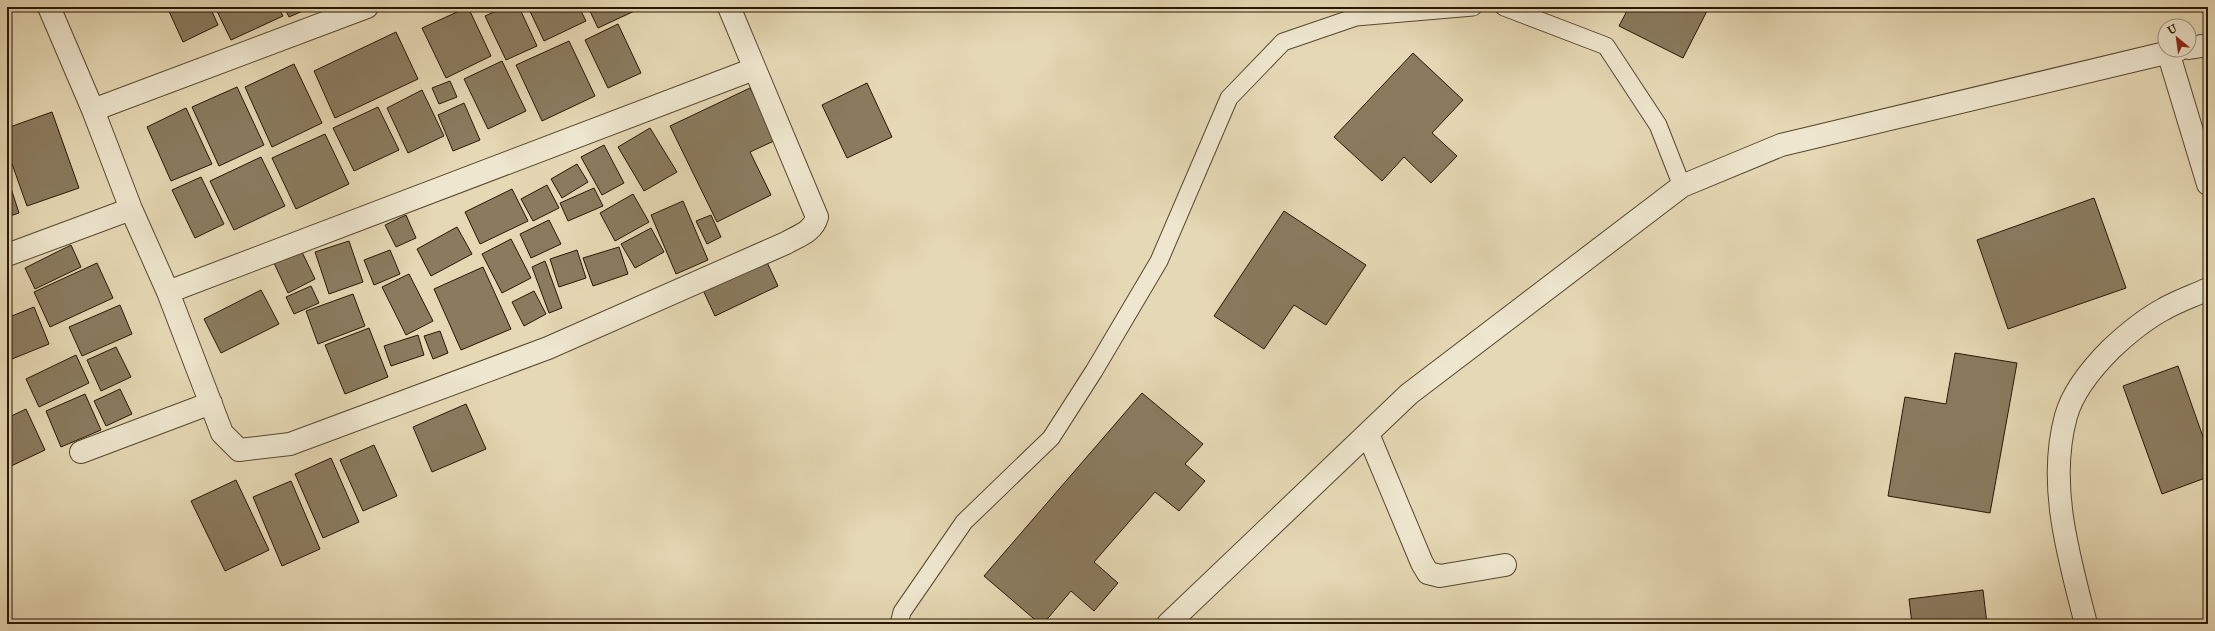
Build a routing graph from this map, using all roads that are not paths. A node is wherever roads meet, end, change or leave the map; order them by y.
1 (49, 7) edge
2 (367, 7) edge
3 (729, 7) edge
4 (1473, 7) edge
5 (1504, 7) edge
6 (2208, 45) edge
7 (2197, 47) edge
8 (2157, 55) edge
9 (2180, 58) edge
10 (754, 69) junction
11 (93, 110) junction
12 (2208, 184) edge
13 (1682, 186) junction
14 (131, 209) junction
15 (7, 255) edge
16 (2208, 289) edge
17 (168, 292) junction
18 (211, 403) junction
19 (1368, 434) junction
20 (81, 452) dead end
21 (1505, 565) dead end
22 (899, 624) edge
23 (1168, 624) edge
24 (2086, 624) edge

1 - 11 street
2 - 11 street
3 - 10 street
4 - 22 lane
5 - 13 lane
6 - 7 street
8 - 13 street
9 - 12 street
10 - 17 street
10 - 18 street
11 - 14 street
13 - 19 street
14 - 15 street
14 - 17 street
16 - 24 street
17 - 18 street
18 - 20 street
19 - 21 street
19 - 23 street

